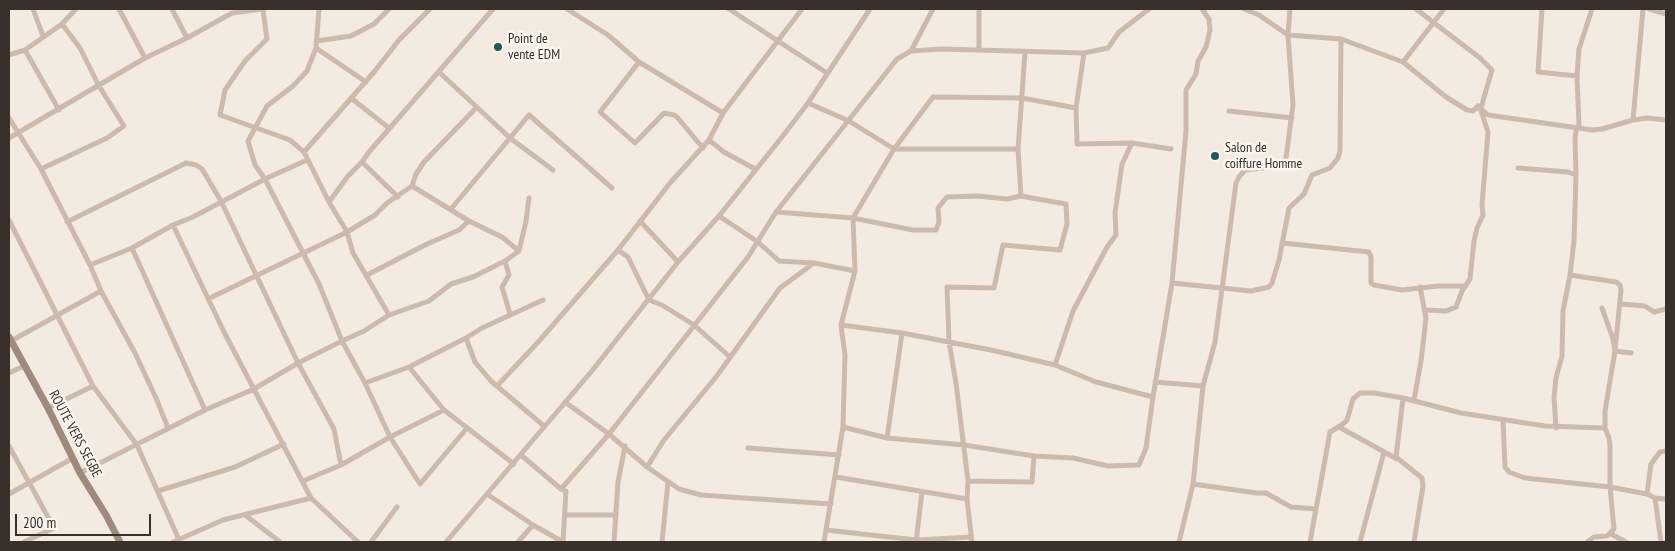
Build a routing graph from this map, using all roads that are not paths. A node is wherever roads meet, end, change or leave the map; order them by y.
1 (33, 9) edge
2 (76, 9) edge
3 (119, 9) edge
4 (172, 9) edge
5 (319, 9) edge
6 (389, 9) edge
7 (430, 9) edge
8 (493, 9) edge
9 (567, 9) edge
10 (729, 9) edge
11 (802, 9) edge
12 (870, 9) edge
13 (933, 9) edge
14 (979, 9) edge
15 (1149, 9) edge
16 (1202, 9) edge
17 (1244, 9) edge
18 (1290, 9) edge
19 (1416, 9) edge
20 (1444, 9) edge
21 (1542, 9) edge
22 (1592, 9) edge
23 (1642, 9) edge
24 (1649, 9) edge
25 (263, 10) edge
26 (738, 10) edge
27 (1666, 14) edge
28 (1433, 23) junction
29 (62, 24) junction
30 (1288, 35) junction
31 (43, 36) junction
32 (187, 38) junction
33 (1341, 39) junction
34 (778, 40) junction
35 (316, 41) junction
36 (316, 48) junction
37 (24, 50) junction
38 (979, 50) junction
39 (910, 51) junction
40 (1025, 52) junction
41 (1084, 54) junction
42 (9, 55) edge
43 (144, 58) junction
44 (639, 62) junction
45 (1403, 62) junction
46 (439, 72) junction
47 (827, 74) junction
48 (1577, 76) junction
49 (366, 82) junction
50 (99, 86) junction
51 (351, 98) junction
52 (1022, 98) junction
53 (808, 103) junction
54 (1478, 106) junction
55 (476, 108) junction
56 (1076, 108) junction
57 (59, 110) junction
58 (1229, 111) dead end
59 (723, 113) junction
60 (9, 118) edge
61 (1292, 118) junction
62 (1633, 120) junction
63 (1666, 120) edge
64 (849, 121) junction
65 (1577, 127) junction
66 (389, 128) junction
67 (255, 129) junction
68 (19, 132) junction
69 (9, 138) edge
70 (510, 138) junction
71 (709, 140) junction
72 (1132, 143) junction
73 (703, 148) junction
74 (894, 149) junction
75 (1018, 149) junction
76 (1171, 149) dead end
77 (304, 152) junction
78 (307, 160) junction
79 (362, 162) junction
80 (1518, 168) dead end
81 (41, 169) junction
82 (755, 169) junction
83 (553, 170) dead end
84 (1576, 174) junction
85 (265, 180) junction
86 (412, 186) junction
87 (612, 188) dead end
88 (1021, 196) junction
89 (398, 197) junction
90 (529, 198) dead end
91 (221, 202) junction
92 (329, 202) junction
93 (451, 209) junction
94 (776, 212) junction
95 (719, 216) junction
96 (853, 218) junction
97 (9, 220) edge
98 (470, 221) junction
99 (640, 221) junction
100 (67, 222) junction
101 (173, 225) junction
102 (347, 232) junction
103 (758, 242) junction
104 (1282, 243) junction
105 (132, 248) junction
106 (618, 250) junction
107 (518, 251) junction
108 (304, 253) junction
109 (505, 261) junction
110 (678, 262) junction
111 (814, 263) junction
112 (90, 265) junction
113 (855, 270) junction
114 (366, 275) junction
115 (1570, 275) junction
116 (256, 276) junction
117 (1172, 283) junction
118 (1465, 286) junction
119 (1420, 287) junction
120 (1223, 289) junction
121 (101, 291) junction
122 (208, 299) junction
123 (543, 300) dead end
124 (649, 300) junction
125 (1621, 304) junction
126 (1602, 308) dead end
127 (1666, 309) edge
128 (1424, 310) junction
129 (510, 314) junction
130 (57, 315) junction
131 (389, 315) junction
132 (694, 325) junction
133 (841, 325) junction
134 (902, 333) junction
135 (466, 338) junction
136 (10, 339) edge
137 (342, 341) junction
138 (949, 342) junction
139 (1615, 351) junction
140 (1631, 353) dead end
141 (730, 357) junction
142 (298, 363) junction
143 (24, 366) junction
144 (1055, 366) junction
145 (409, 367) junction
146 (9, 373) edge
147 (1154, 382) junction
148 (365, 383) junction
149 (93, 386) junction
150 (497, 386) junction
151 (1203, 386) junction
152 (254, 389) junction
153 (1153, 397) junction
154 (1403, 398) junction
155 (1414, 400) junction
156 (565, 402) junction
157 (48, 408) junction
158 (205, 410) junction
159 (444, 410) junction
160 (1503, 420) junction
161 (544, 426) junction
162 (843, 427) junction
163 (1339, 427) junction
164 (168, 428) junction
165 (467, 428) junction
166 (1556, 428) junction
167 (1605, 428) junction
168 (609, 434) junction
169 (390, 437) junction
170 (887, 438) junction
171 (284, 444) junction
172 (137, 445) junction
173 (964, 445) junction
174 (9, 446) edge
175 (624, 446) junction
176 (748, 448) dead end
177 (1666, 451) edge
178 (1384, 452) junction
179 (521, 455) junction
180 (838, 455) junction
181 (1034, 456) junction
182 (72, 458) junction
183 (1397, 459) junction
184 (514, 464) junction
185 (341, 465) junction
186 (646, 467) junction
187 (80, 473) junction
188 (836, 477) junction
189 (303, 481) junction
190 (968, 481) junction
191 (668, 482) junction
192 (30, 483) junction
193 (1193, 484) junction
194 (1610, 488) junction
195 (560, 489) junction
196 (158, 491) junction
197 (922, 492) junction
198 (9, 494) edge
199 (487, 494) junction
200 (1647, 494) junction
201 (311, 498) junction
202 (1655, 498) junction
203 (968, 499) junction
204 (1666, 499) edge
205 (831, 504) junction
206 (396, 507) dead end
207 (1316, 509) junction
208 (565, 515) junction
209 (615, 515) junction
210 (245, 516) junction
211 (533, 525) junction
212 (826, 530) junction
213 (1611, 534) junction
214 (972, 540) edge
215 (180, 541) edge
216 (916, 541) edge
217 (24, 542) edge
218 (119, 542) edge
219 (173, 542) edge
220 (280, 542) edge
221 (358, 542) edge
222 (371, 542) edge
223 (446, 542) edge
224 (518, 542) edge
225 (563, 542) edge
226 (614, 542) edge
227 (662, 542) edge
228 (824, 542) edge
229 (1179, 542) edge
230 (1310, 542) edge
231 (1360, 542) edge
232 (1414, 542) edge
233 (1587, 542) edge
234 (1626, 542) edge
235 (1661, 542) edge

1 - 31 street
2 - 29 street
3 - 43 street
4 - 32 street
5 - 35 street
6 - 35 street
7 - 49 street
8 - 46 street
9 - 44 street
10 - 26 street
11 - 34 street
12 - 47 street
13 - 39 street
14 - 38 street
15 - 41 street
16 - 117 street
17 - 30 street
18 - 30 street
19 - 28 street
20 - 28 street
21 - 48 street
22 - 48 street
23 - 62 street
24 - 27 street
25 - 32 street
25 - 67 street
26 - 34 street
28 - 45 street
28 - 54 street
29 - 31 street
29 - 50 street
30 - 33 street
30 - 61 street
31 - 37 street
32 - 43 street
33 - 45 street
33 - 104 street
34 - 47 street
34 - 59 street
35 - 36 street
36 - 49 street
36 - 67 street
37 - 42 street
37 - 57 street
38 - 39 street
38 - 40 street
39 - 64 street
40 - 41 street
40 - 52 street
41 - 56 street
43 - 50 street
44 - 59 street
44 - 73 street
45 - 54 street
46 - 55 street
46 - 66 street
47 - 53 street
48 - 65 street
49 - 51 street
50 - 57 street
50 - 81 street
51 - 66 street
51 - 77 street
52 - 56 street
52 - 74 street
52 - 75 street
53 - 64 street
53 - 82 street
54 - 65 street
54 - 118 street
55 - 70 street
55 - 86 street
56 - 72 street
57 - 68 street
58 - 61 street
59 - 71 street
60 - 68 street
61 - 120 street
62 - 63 street
62 - 65 street
64 - 74 street
64 - 94 street
65 - 84 street
66 - 79 street
67 - 77 street
67 - 85 street
68 - 69 street
68 - 81 street
70 - 83 street
70 - 87 street
70 - 93 street
71 - 73 street
71 - 82 street
72 - 76 street
72 - 144 street
73 - 99 street
74 - 75 street
74 - 96 street
75 - 88 street
77 - 78 street
78 - 85 street
78 - 92 street
79 - 89 street
79 - 92 street
80 - 84 street
81 - 100 street
82 - 95 street
84 - 115 street
85 - 91 street
85 - 108 street
86 - 89 street
86 - 93 street
88 - 96 street
88 - 138 street
89 - 102 street
90 - 107 street
91 - 100 street
91 - 101 street
91 - 116 street
92 - 102 street
93 - 98 street
94 - 96 street
94 - 103 street
95 - 103 street
95 - 110 street
96 - 113 street
97 - 130 street
98 - 107 street
98 - 114 street
99 - 106 street
99 - 110 street
100 - 112 street
101 - 105 street
101 - 122 street
102 - 108 street
102 - 114 street
103 - 111 street
103 - 132 street
104 - 119 street
104 - 120 street
105 - 112 street
105 - 158 street
106 - 124 street
106 - 150 street
107 - 109 street
108 - 116 street
108 - 137 street
109 - 129 street
109 - 131 street
110 - 124 street
111 - 113 street
111 - 141 street
112 - 121 street
113 - 133 street
114 - 131 street
115 - 125 street
115 - 166 street
116 - 122 street
116 - 142 street
117 - 120 street
117 - 147 street
118 - 119 street
118 - 128 street
119 - 128 street
120 - 151 street
121 - 130 street
121 - 164 street
122 - 152 street
123 - 129 street
124 - 132 street
124 - 156 street
125 - 127 street
125 - 139 street
126 - 139 street
128 - 155 street
129 - 135 street
130 - 136 street
130 - 149 street
131 - 137 street
132 - 141 street
132 - 168 street
133 - 134 street
133 - 162 street
134 - 138 street
134 - 170 street
135 - 145 street
135 - 150 street
136 - 143 main road, ROUTE VERS SEGBE
137 - 142 street
137 - 148 street
138 - 144 street
138 - 173 street
139 - 140 street
139 - 167 street
141 - 186 street
142 - 152 street
142 - 185 street
143 - 146 street
143 - 157 main road, ROUTE VERS SEGBE
144 - 153 street
145 - 148 street
145 - 159 street
147 - 151 street
147 - 153 street
148 - 169 street
149 - 157 street
149 - 172 street
150 - 161 street
151 - 193 street
152 - 158 street
152 - 171 street
153 - 181 street
154 - 155 street
154 - 163 street
154 - 183 street
155 - 160 street
156 - 161 street
156 - 168 street
157 - 182 main road, ROUTE VERS SEGBE
158 - 164 street
159 - 165 street
159 - 169 street
160 - 166 street
160 - 194 street
161 - 179 street
162 - 170 street
162 - 180 street
163 - 178 street
163 - 207 street
164 - 172 street
165 - 169 street
165 - 184 street
166 - 167 street
167 - 194 street
168 - 175 street
168 - 195 street
169 - 185 street
170 - 173 street
171 - 189 street
171 - 196 street
172 - 187 street
172 - 196 street
173 - 181 street
173 - 190 street
174 - 192 street
175 - 186 street
175 - 209 street
176 - 180 street
177 - 200 street
178 - 183 street
178 - 231 street
179 - 184 street
179 - 195 street
180 - 188 street
181 - 190 street
182 - 187 main road, ROUTE VERS SEGBE
182 - 192 street
183 - 232 street
184 - 199 street
185 - 189 street
186 - 191 street
187 - 218 main road, ROUTE VERS SEGBE
188 - 197 street
188 - 205 street
189 - 201 street
190 - 203 street
191 - 205 street
191 - 227 street
192 - 198 street
192 - 217 street
193 - 207 street
193 - 229 street
194 - 200 street
194 - 213 street
195 - 208 street
196 - 215 street
197 - 203 street
197 - 216 street
199 - 211 street
199 - 223 street
200 - 202 street
201 - 210 street
201 - 221 street
202 - 204 street
202 - 235 street
203 - 214 street
205 - 212 street
206 - 222 street
207 - 230 street
208 - 209 street
208 - 225 street
209 - 226 street
210 - 215 street
210 - 220 street
211 - 224 street
211 - 225 street
212 - 216 street
212 - 228 street
213 - 233 street
213 - 234 street
214 - 216 street
215 - 219 street

